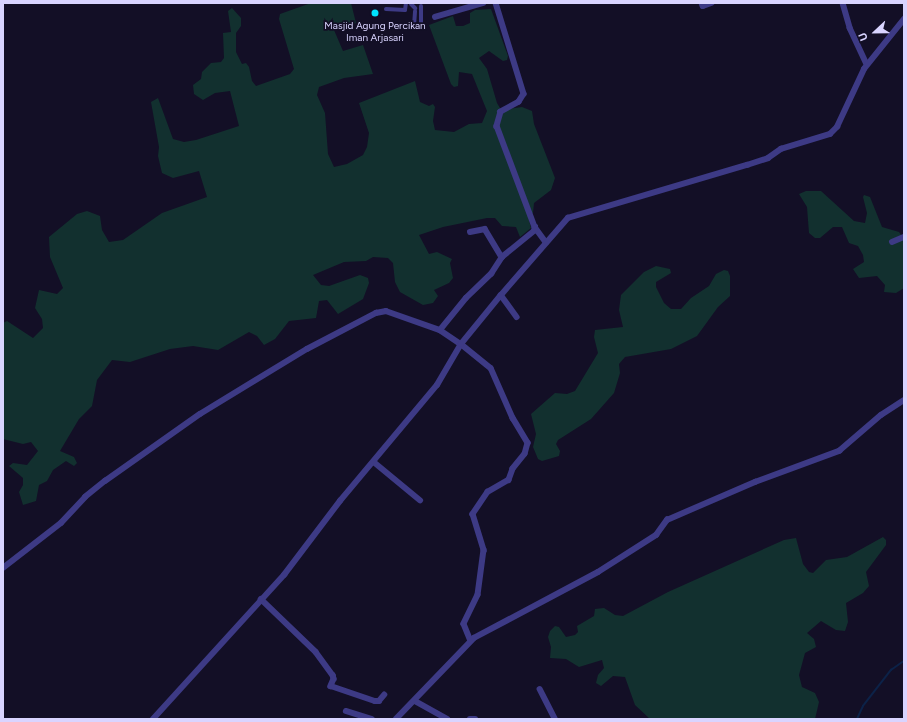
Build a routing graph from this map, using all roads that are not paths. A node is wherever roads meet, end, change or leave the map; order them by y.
1 (483, 3) edge
2 (496, 3) edge
3 (702, 3) edge
4 (711, 3) edge
5 (843, 3) edge
6 (408, 4) edge
7 (421, 6) dead end
8 (386, 9) dead end
9 (435, 17) dead end
10 (904, 19) edge
11 (868, 64) junction
12 (535, 227) junction
13 (470, 232) dead end
14 (904, 237) edge
15 (546, 242) junction
16 (892, 242) dead end
17 (502, 256) junction
18 (501, 296) junction
19 (517, 317) dead end
20 (440, 330) junction
21 (462, 344) junction
22 (904, 400) edge
23 (374, 462) junction
24 (420, 500) dead end
25 (3, 568) edge
26 (261, 599) junction
27 (471, 641) junction
28 (540, 688) dead end
29 (384, 694) dead end
30 (415, 701) junction
31 (346, 711) dead end
32 (153, 719) edge
33 (372, 719) edge
34 (396, 719) edge
35 (447, 719) edge
36 (470, 719) edge
37 (475, 719) edge
38 (555, 719) edge

1 - 9 street
2 - 12 street
3 - 4 street
5 - 11 street
6 - 7 street
6 - 8 street
10 - 11 street
11 - 15 street
12 - 15 street
12 - 17 street
13 - 17 street
14 - 16 street
15 - 18 street
17 - 20 street
18 - 19 street
18 - 21 street
20 - 21 street
20 - 25 street
21 - 23 street
21 - 27 street
22 - 27 street
23 - 24 street
23 - 26 street
26 - 29 street
26 - 32 street
27 - 30 street
28 - 38 street
30 - 34 street
30 - 35 street
31 - 33 street
36 - 37 street

